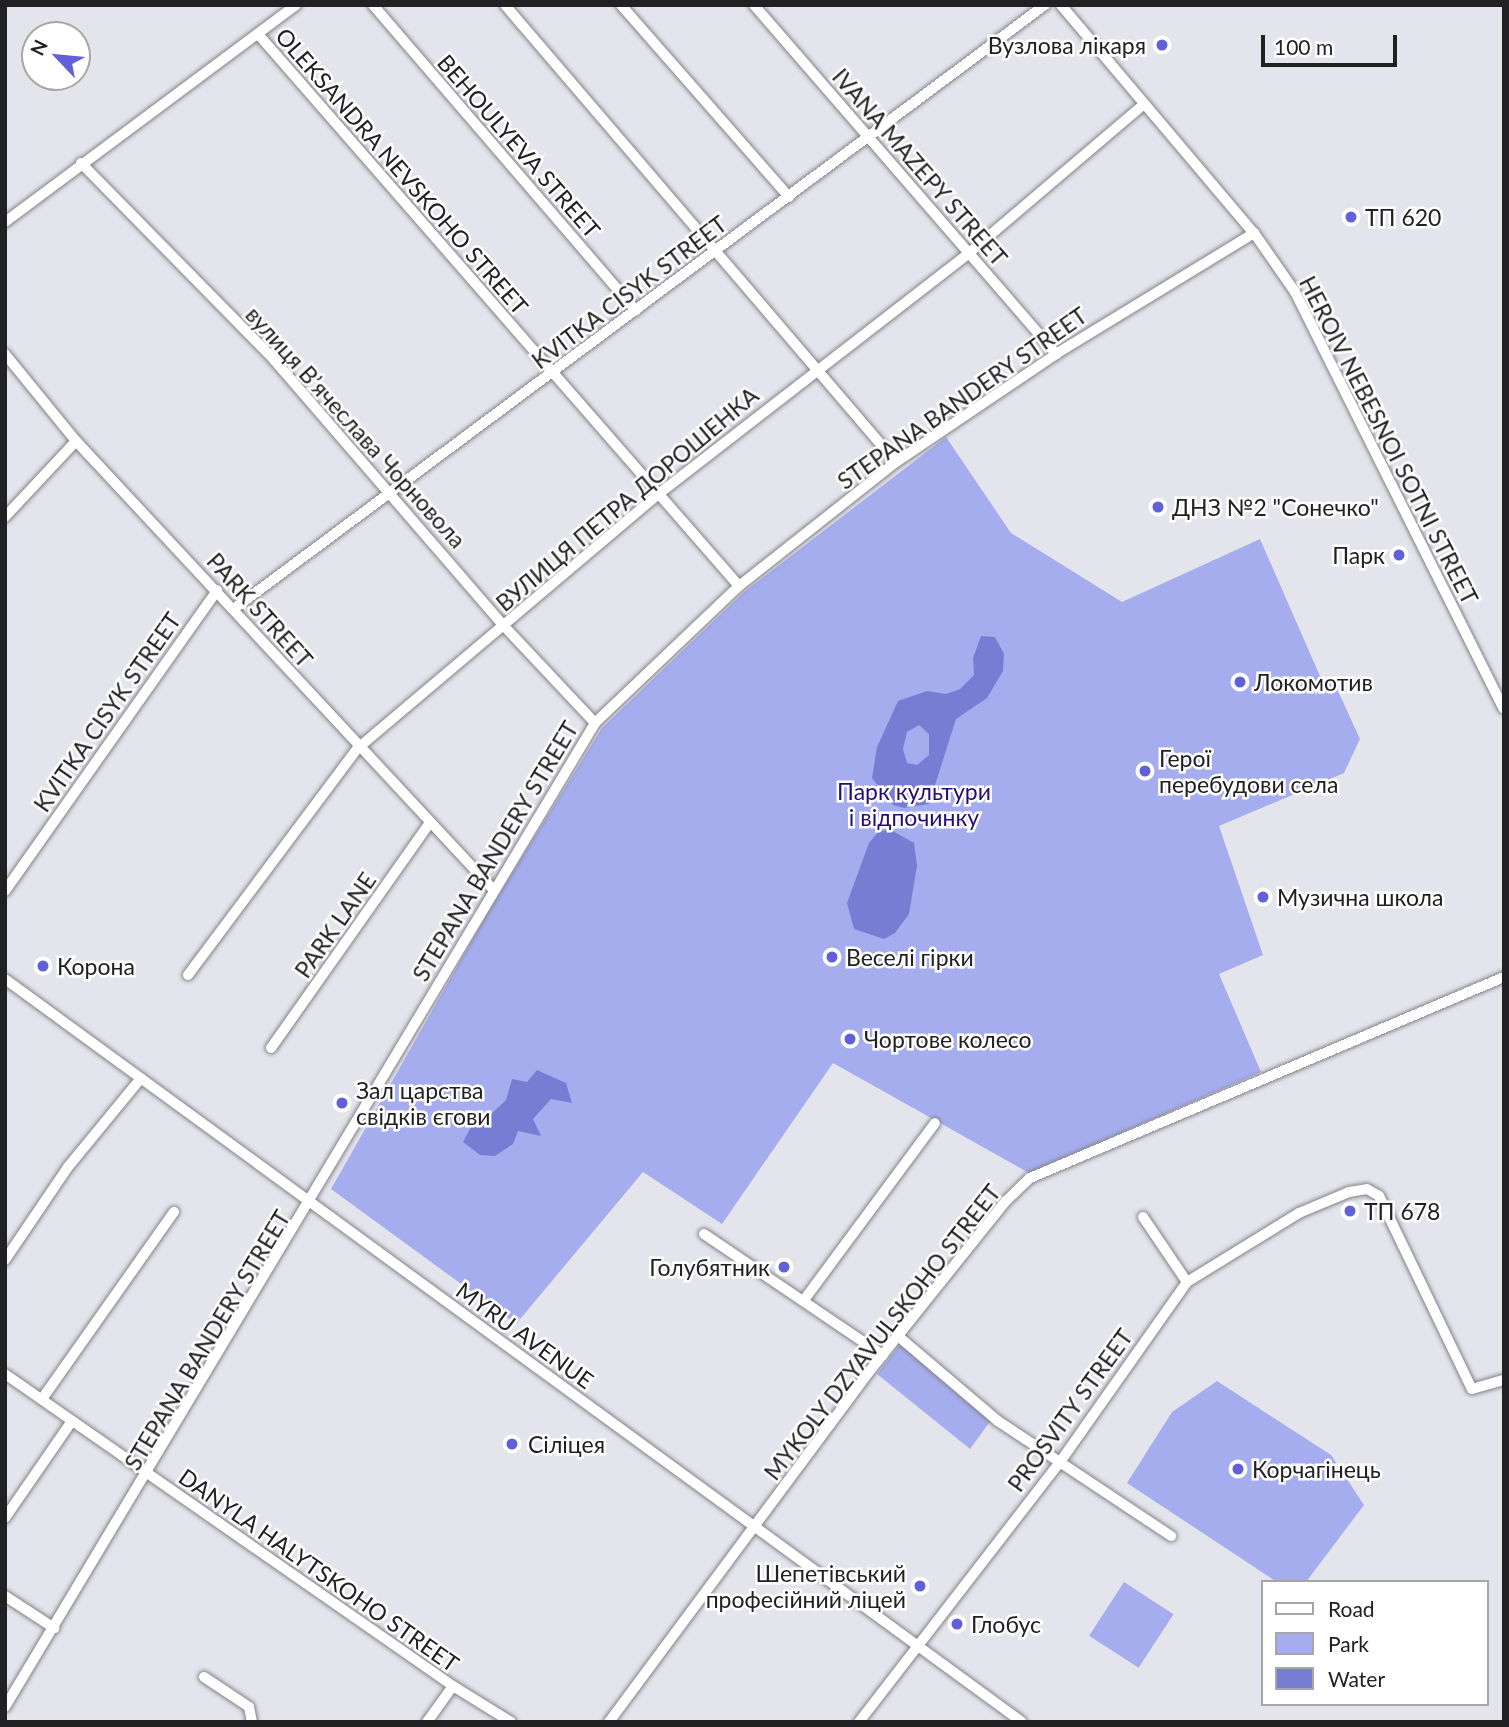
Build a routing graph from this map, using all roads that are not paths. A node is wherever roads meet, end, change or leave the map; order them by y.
1 (296, 5) edge
2 (373, 5) edge
3 (505, 5) edge
4 (621, 5) edge
5 (754, 5) edge
6 (1045, 5) edge
7 (1064, 6) edge
8 (258, 34) junction
9 (1143, 104) junction
10 (869, 136) junction
11 (81, 163) junction
12 (789, 197) junction
13 (5, 222) edge
14 (1254, 233) junction
15 (715, 252) junction
16 (969, 253) junction
17 (636, 311) junction
18 (1056, 354) junction
19 (5, 355) edge
20 (814, 369) junction
21 (552, 373) junction
22 (76, 441) junction
23 (896, 462) junction
24 (393, 492) junction
25 (656, 496) junction
26 (5, 516) edge
27 (739, 586) junction
28 (216, 590) junction
29 (235, 608) junction
30 (504, 626) junction
31 (1504, 709) edge
32 (595, 723) junction
33 (358, 748) junction
34 (430, 823) junction
35 (492, 888) junction
36 (5, 891) edge
37 (188, 975) dead end
38 (1504, 977) edge
39 (5, 979) edge
40 (271, 1048) dead end
41 (141, 1078) junction
42 (935, 1123) dead end
43 (312, 1202) junction
44 (174, 1212) dead end
45 (1143, 1217) dead end
46 (704, 1234) dead end
47 (5, 1260) edge
48 (1187, 1282) junction
49 (804, 1300) junction
50 (898, 1336) junction
51 (883, 1355) junction
52 (5, 1374) edge
53 (1504, 1380) edge
54 (42, 1399) junction
55 (72, 1421) junction
56 (1060, 1462) junction
57 (148, 1476) junction
58 (5, 1518) edge
59 (755, 1527) junction
60 (1171, 1536) dead end
61 (5, 1596) edge
62 (54, 1628) junction
63 (917, 1645) junction
64 (204, 1677) dead end
65 (453, 1686) junction
66 (5, 1707) edge
67 (252, 1722) edge
68 (427, 1722) edge
69 (511, 1722) edge
70 (609, 1722) edge
71 (859, 1722) edge
72 (1022, 1722) edge

1 - 8 street
2 - 17 street, BEHOULYEVA STREET
3 - 15 street
4 - 12 street
5 - 10 street, IVANA MAZEPY STREET
6 - 10 street, KVITKA CISYK STREET
7 - 9 street, HEROIV NEBESNOI SOTNI STREET
8 - 11 street
8 - 21 street, OLEKSANDRA NEVSKOHO STREET
9 - 14 street, HEROIV NEBESNOI SOTNI STREET
9 - 16 street, ВУЛИЦЯ ПЕТРА ДОРОШЕНКА
10 - 12 street, KVITKA CISYK STREET
10 - 16 street, IVANA MAZEPY STREET
11 - 13 street
11 - 24 street, вулиця Вʼячеслава Чорновола
12 - 15 street, KVITKA CISYK STREET
14 - 18 street, STEPANA BANDERY STREET
14 - 31 street, HEROIV NEBESNOI SOTNI STREET
15 - 17 street, KVITKA CISYK STREET
15 - 20 street
16 - 18 street, IVANA MAZEPY STREET
16 - 20 street, ВУЛИЦЯ ПЕТРА ДОРОШЕНКА
17 - 21 street, KVITKA CISYK STREET
18 - 23 street, STEPANA BANDERY STREET
19 - 22 street, PARK STREET
20 - 23 street
20 - 25 street, ВУЛИЦЯ ПЕТРА ДОРОШЕНКА
21 - 24 street, KVITKA CISYK STREET
21 - 25 street, OLEKSANDRA NEVSKOHO STREET
22 - 26 street
22 - 28 street, PARK STREET
23 - 27 street, STEPANA BANDERY STREET
24 - 29 street, KVITKA CISYK STREET
24 - 30 street, вулиця Вʼячеслава Чорновола
25 - 27 street, OLEKSANDRA NEVSKOHO STREET
25 - 30 street, ВУЛИЦЯ ПЕТРА ДОРОШЕНКА
27 - 32 street, STEPANA BANDERY STREET
28 - 29 street, PARK STREET
28 - 36 street, KVITKA CISYK STREET
29 - 33 street, PARK STREET
30 - 32 street, вулиця Вʼячеслава Чорновола
30 - 33 street, ВУЛИЦЯ ПЕТРА ДОРОШЕНКА
32 - 35 street, STEPANA BANDERY STREET
33 - 34 street, PARK STREET
33 - 37 street, ВУЛИЦЯ ПЕТРА ДОРОШЕНКА
34 - 35 street, PARK STREET
34 - 40 street, PARK LANE
35 - 43 street, STEPANA BANDERY STREET
38 - 50 street, MYKOLY DZYAVULSKOHO STREET
39 - 41 street, MYRU AVENUE
41 - 43 street, MYRU AVENUE
41 - 47 street
42 - 49 street
43 - 57 street, STEPANA BANDERY STREET
43 - 59 street, MYRU AVENUE
44 - 54 street
45 - 48 street
46 - 49 street
48 - 53 street, PROSVITY STREET
48 - 56 street, PROSVITY STREET
49 - 51 street
50 - 51 street, MYKOLY DZYAVULSKOHO STREET
50 - 56 street
51 - 59 street, MYKOLY DZYAVULSKOHO STREET
52 - 54 street, DANYLA HALYTSKOHO STREET
54 - 55 street, DANYLA HALYTSKOHO STREET
55 - 57 street, DANYLA HALYTSKOHO STREET
55 - 58 street
56 - 60 street
56 - 63 street, PROSVITY STREET
57 - 62 street, STEPANA BANDERY STREET
57 - 65 street, DANYLA HALYTSKOHO STREET
59 - 63 street, MYRU AVENUE
59 - 70 street, MYKOLY DZYAVULSKOHO STREET
61 - 62 street
62 - 66 street, STEPANA BANDERY STREET
63 - 71 street, PROSVITY STREET
63 - 72 street, MYRU AVENUE
64 - 67 street
65 - 68 street
65 - 69 street, DANYLA HALYTSKOHO STREET

